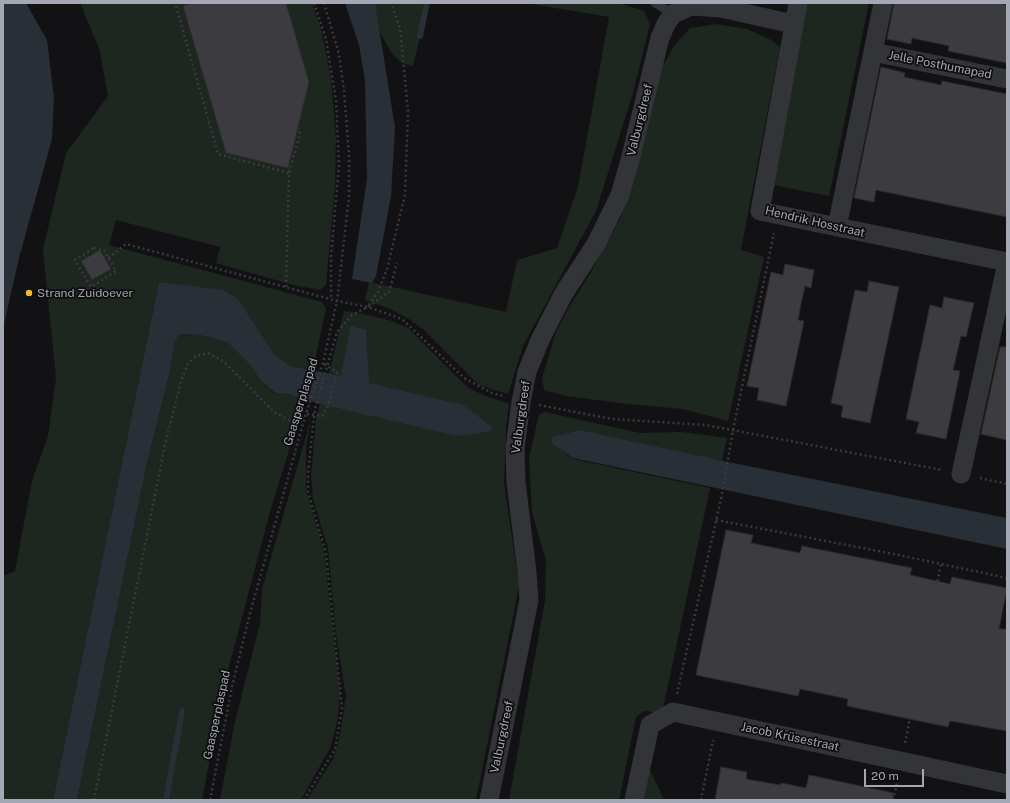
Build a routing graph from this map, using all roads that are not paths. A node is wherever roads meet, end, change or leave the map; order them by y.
1 (654, 3) edge
2 (798, 3) edge
3 (883, 3) edge
4 (673, 14) junction
5 (793, 24) junction
6 (873, 52) junction
7 (1007, 78) edge
8 (837, 227) junction
9 (1007, 262) edge
10 (961, 474) road end
11 (1007, 784) edge
12 (489, 800) edge
13 (634, 800) edge

1 - 4 lane
2 - 5 street
3 - 6 street
4 - 5 street
4 - 12 street, Valburgdreef
5 - 8 street, Hendrik Hosstraat
6 - 7 street, Jelle Posthumapad
6 - 8 street
8 - 9 street, Hendrik Hosstraat
9 - 10 street
11 - 13 street, Jacob Krüsestraat

